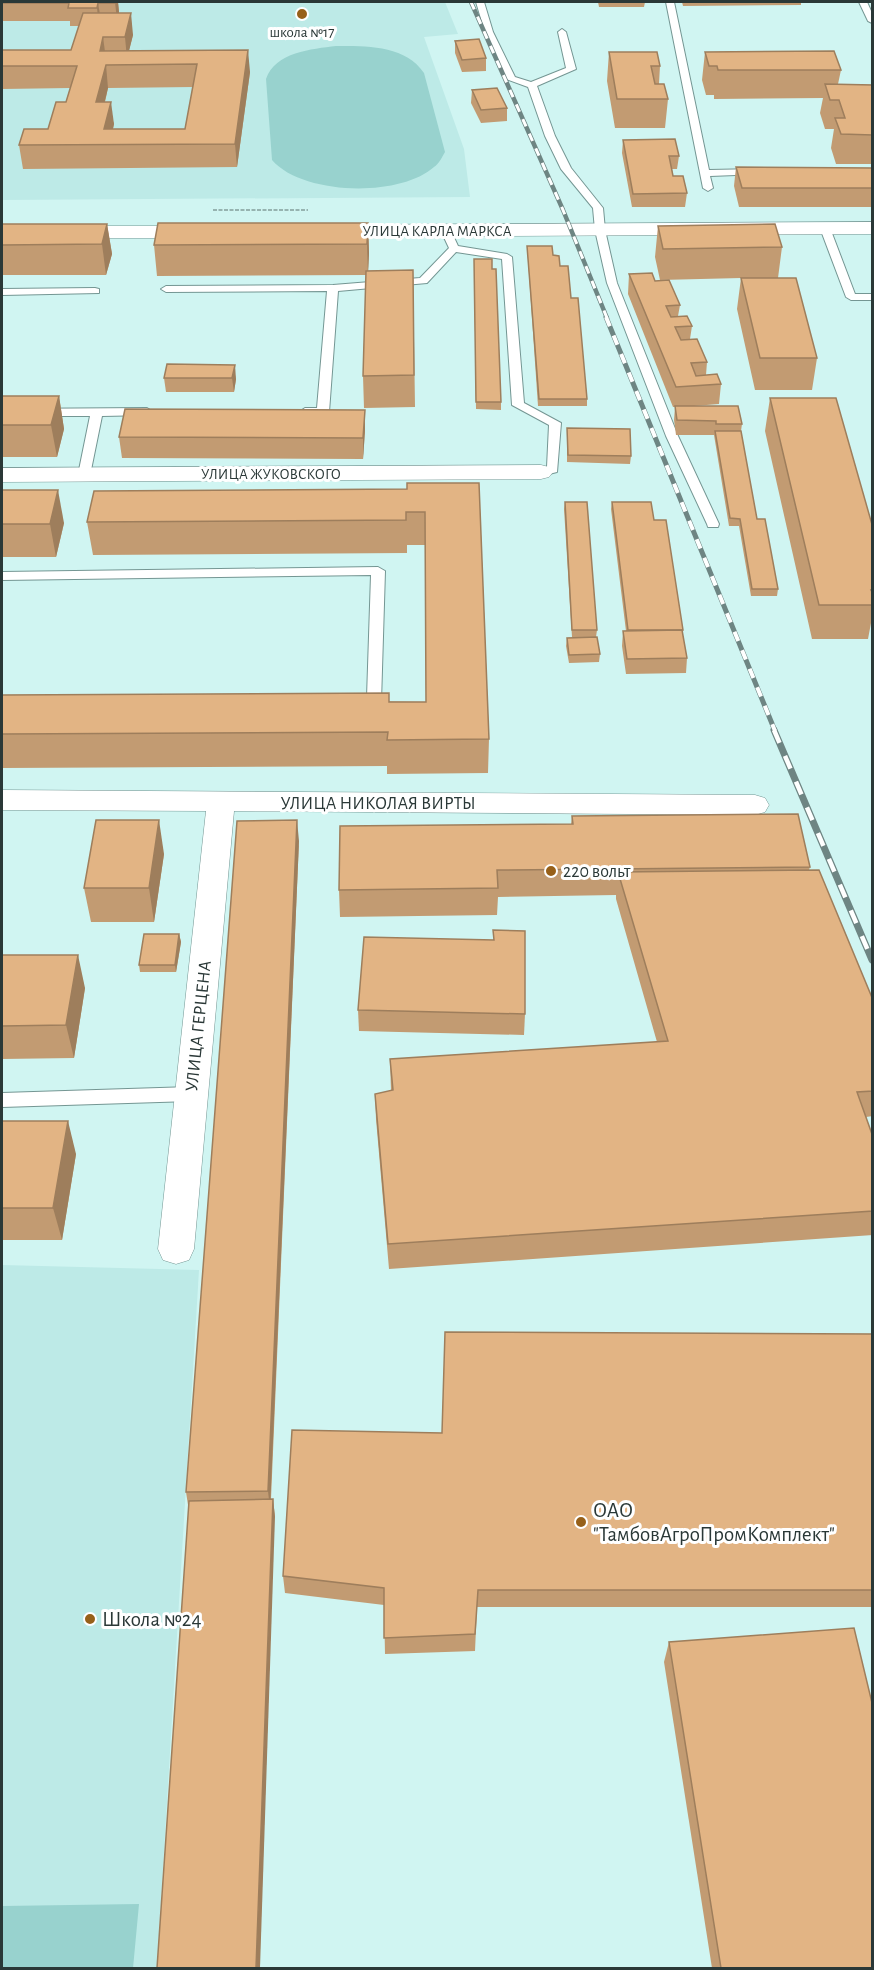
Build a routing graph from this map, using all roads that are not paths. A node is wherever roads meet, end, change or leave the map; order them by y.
1 (480, 2) edge
2 (670, 2) edge
3 (862, 2) edge
4 (873, 21) edge
5 (562, 32) dead end
6 (532, 86) junction
7 (765, 171) edge
8 (705, 172) junction
9 (708, 188) dead end
10 (825, 228) junction
11 (873, 228) edge
12 (600, 230) junction
13 (224, 231) edge
14 (306, 231) edge
15 (2, 232) edge
16 (450, 239) junction
17 (333, 288) junction
18 (166, 289) dead end
19 (95, 291) dead end
20 (2, 292) edge
21 (873, 297) edge
22 (97, 412) junction
23 (157, 412) edge
24 (287, 412) edge
25 (2, 413) edge
26 (541, 472) joint
27 (2, 475) edge
28 (84, 475) junction
29 (713, 524) dead end
30 (2, 576) edge
31 (351, 702) edge
32 (2, 800) edge
33 (221, 802) junction
34 (755, 805) dead end
35 (191, 1094) junction
36 (2, 1100) edge
37 (176, 1250) dead end

1 - 6 lane
2 - 8 lane
3 - 4 lane
5 - 6 lane
6 - 12 lane
7 - 8 lane
8 - 9 lane
10 - 11 main road, УЛИЦА КАРЛА МАРКСА
10 - 12 main road, УЛИЦА КАРЛА МАРКСА
10 - 21 lane
12 - 16 main road, УЛИЦА КАРЛА МАРКСА
12 - 29 lane
13 - 15 main road
14 - 16 main road, УЛИЦА КАРЛА МАРКСА
16 - 17 lane
16 - 26 lane
17 - 18 lane
17 - 24 lane
19 - 20 lane
22 - 23 lane
22 - 25 lane
22 - 28 lane
26 - 28 street, УЛИЦА ЖУКОВСКОГО
27 - 28 street, УЛИЦА ЖУКОВСКОГО
30 - 31 lane
32 - 33 street, УЛИЦА НИКОЛАЯ ВИРТЫ
33 - 34 street, УЛИЦА НИКОЛАЯ ВИРТЫ
33 - 35 street, УЛИЦА ГЕРЦЕНА
35 - 36 lane
35 - 37 street, УЛИЦА ГЕРЦЕНА

